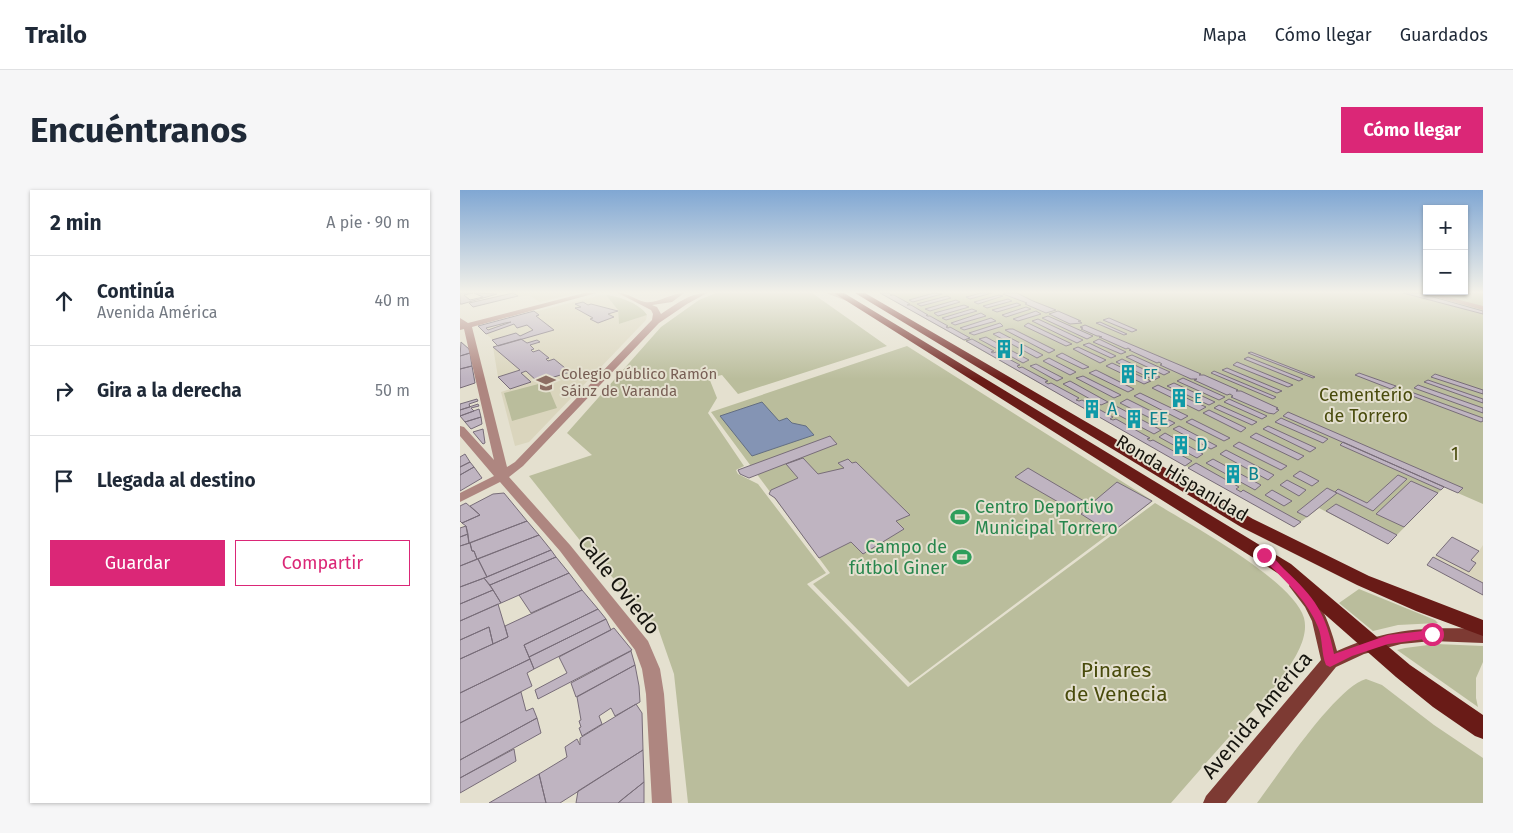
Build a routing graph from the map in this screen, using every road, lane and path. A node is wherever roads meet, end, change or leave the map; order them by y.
1 (656, 321) edge
2 (476, 322) edge
3 (891, 322) edge
4 (894, 322) edge
5 (462, 325) edge
6 (460, 429) edge
7 (501, 472) junction
8 (460, 498) edge
9 (1264, 555) junction
10 (1483, 628) edge
11 (1483, 636) edge
12 (1372, 644) junction
13 (1330, 662) junction
14 (1483, 728) edge
15 (662, 803) edge
16 (1212, 803) edge

1 - 7 street
2 - 5 street
3 - 9 highway, Ronda Hispanidad
4 - 10 highway, Ronda Hispanidad
5 - 7 street
6 - 7 street, Calle Oviedo
7 - 8 street
7 - 15 street, Calle Oviedo
9 - 12 highway, Ronda Hispanidad
9 - 13 main road
11 - 12 main road, Avenida América
12 - 13 main road, Avenida América
12 - 14 highway, Ronda Hispanidad
13 - 16 main road, Avenida América

